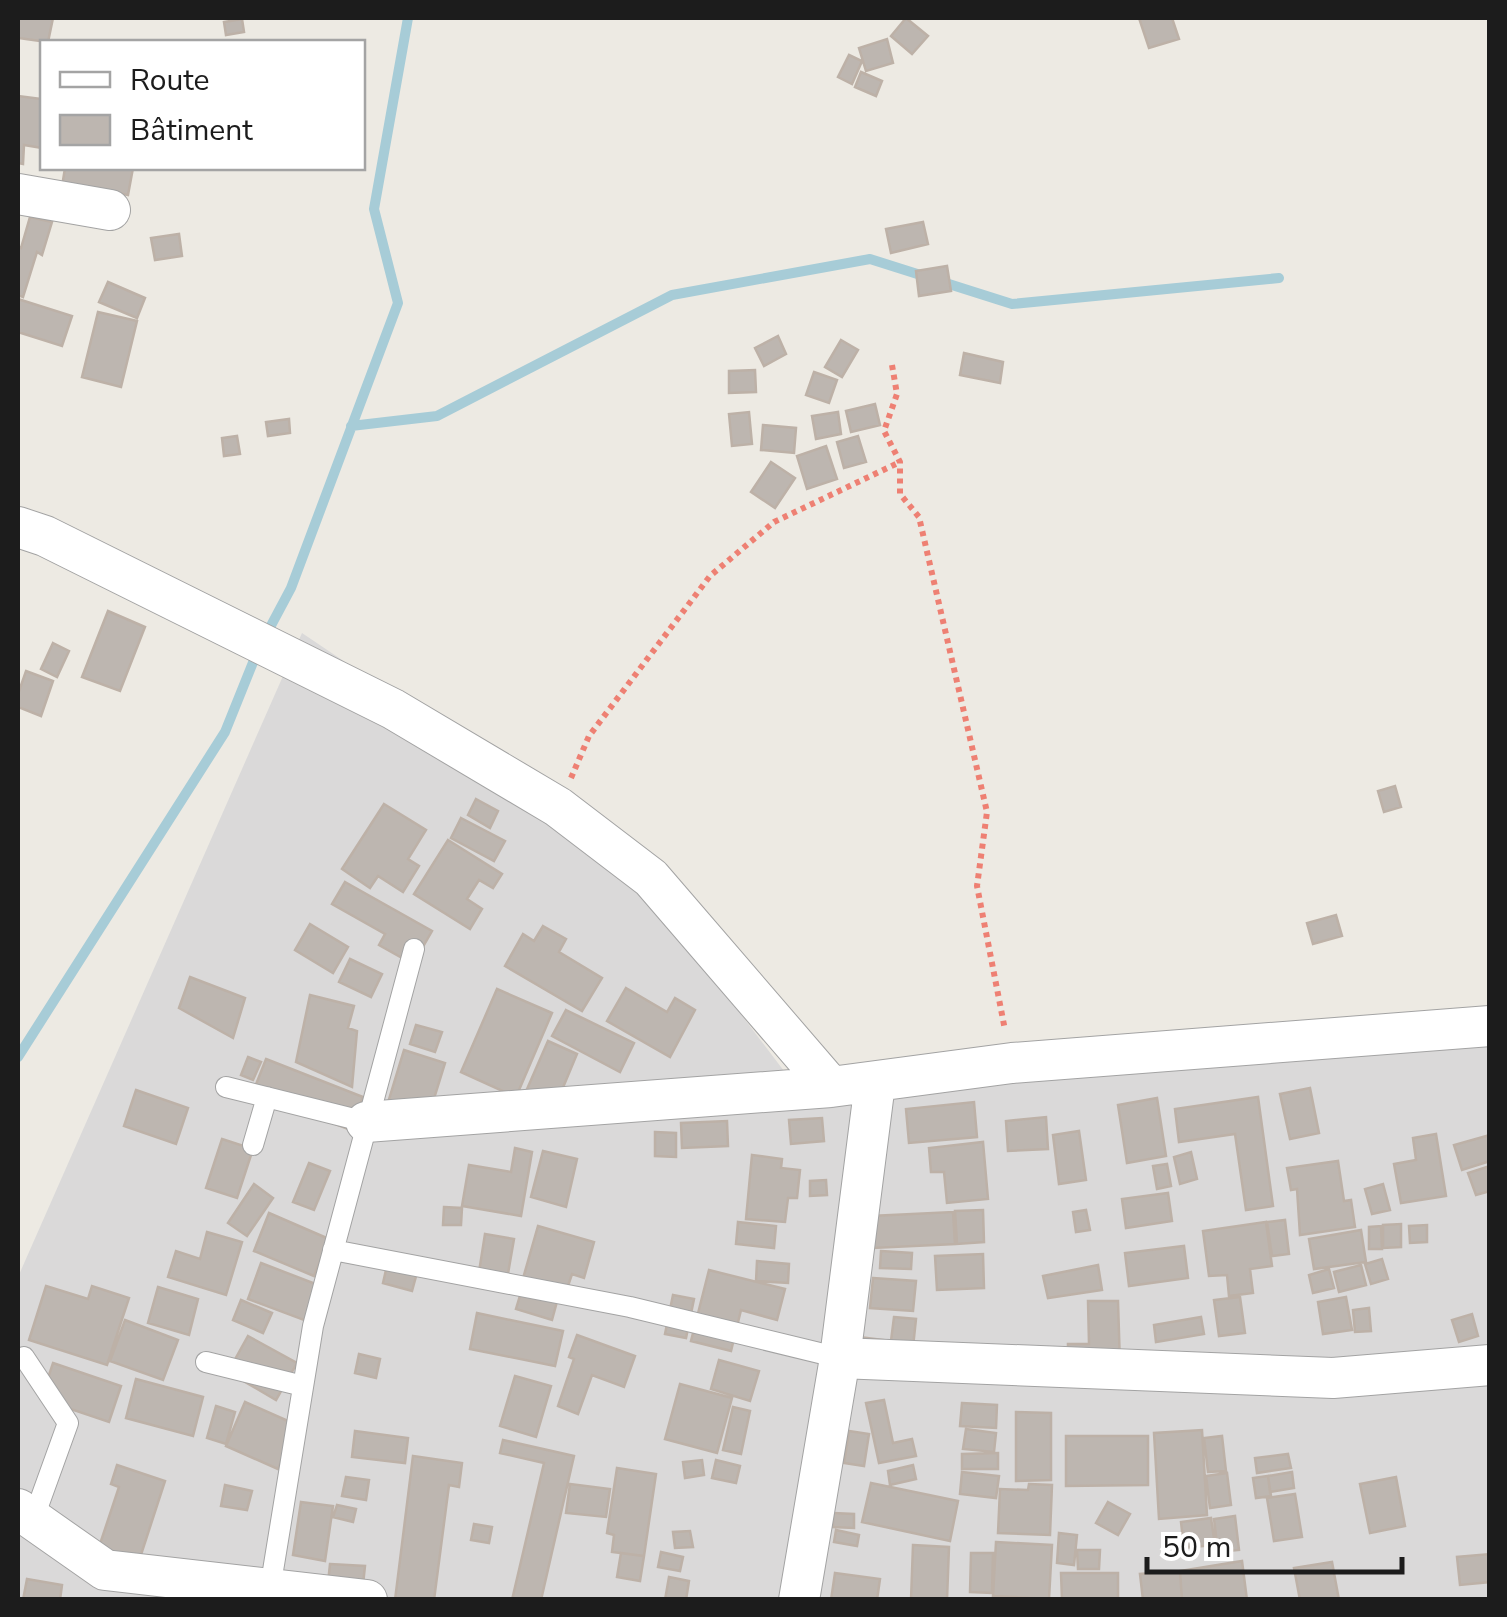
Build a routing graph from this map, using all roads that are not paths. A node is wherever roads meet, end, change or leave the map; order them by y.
1 (18, 194) edge
2 (110, 210) dead end
3 (18, 527) edge
4 (414, 949) dead end
5 (1490, 1026) edge
6 (875, 1083) junction
7 (226, 1086) dead end
8 (831, 1087) junction
9 (267, 1097) junction
10 (366, 1122) junction
11 (254, 1145) dead end
12 (333, 1250) junction
13 (24, 1357) dead end
14 (840, 1358) junction
15 (206, 1362) dead end
16 (1490, 1366) edge
17 (303, 1386) junction
18 (25, 1515) edge
19 (104, 1585) edge
20 (270, 1589) junction
21 (367, 1600) edge
22 (798, 1600) edge

1 - 2 street
3 - 8 street
4 - 10 lane
5 - 6 street
6 - 8 street
6 - 14 street
7 - 9 lane
8 - 10 street
9 - 10 lane
9 - 11 lane
10 - 12 lane
12 - 14 lane
12 - 17 lane
13 - 18 lane
14 - 16 street
14 - 22 street
15 - 17 lane
17 - 20 lane
18 - 19 street
19 - 20 street
20 - 21 street

